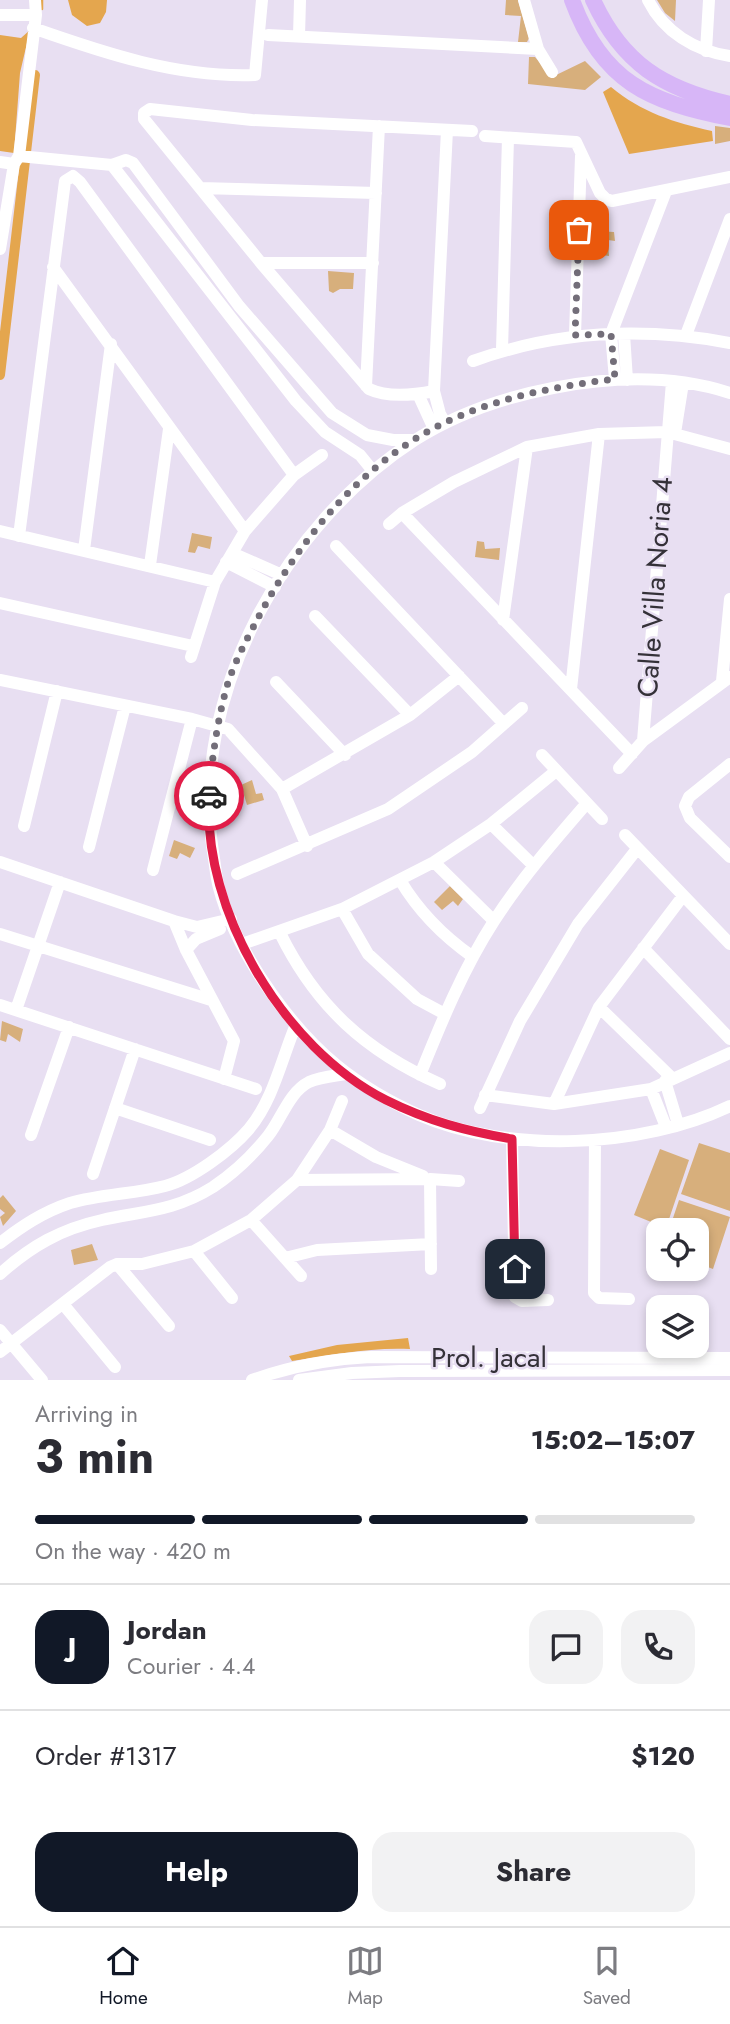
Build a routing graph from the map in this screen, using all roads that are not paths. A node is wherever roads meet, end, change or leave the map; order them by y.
1 (35, 0) edge
2 (262, 0) edge
3 (300, 0) edge
4 (524, 0) edge
5 (572, 0) edge
6 (593, 0) edge
7 (648, 0) edge
8 (709, 0) edge
9 (0, 15) edge
10 (36, 15) junction
11 (33, 28) junction
12 (268, 35) dead end
13 (299, 36) junction
14 (538, 49) junction
15 (706, 51) junction
16 (730, 56) edge
17 (552, 72) dead end
18 (730, 104) edge
19 (730, 118) edge
20 (379, 127) junction
21 (447, 130) junction
22 (472, 131) dead end
23 (485, 136) dead end
24 (508, 138) junction
25 (581, 152) junction
26 (17, 160) junction
27 (0, 162) edge
28 (112, 165) junction
29 (730, 177) edge
30 (200, 188) junction
31 (666, 191) junction
32 (376, 192) junction
33 (730, 219) edge
34 (0, 249) edge
35 (261, 263) junction
36 (373, 263) junction
37 (53, 267) junction
38 (217, 278) junction
39 (205, 285) junction
40 (617, 334) junction
41 (575, 335) junction
42 (687, 335) junction
43 (730, 343) edge
44 (111, 344) junction
45 (502, 350) junction
46 (473, 360) dead end
47 (620, 374) junction
48 (366, 386) junction
49 (677, 389) junction
50 (434, 391) junction
51 (730, 393) edge
52 (418, 394) junction
53 (437, 421) junction
54 (169, 429) junction
55 (671, 432) junction
56 (599, 434) junction
57 (415, 440) junction
58 (527, 447) junction
59 (730, 449) edge
60 (322, 455) dead end
61 (373, 471) junction
62 (294, 475) junction
63 (402, 513) junction
64 (389, 524) dead end
65 (0, 531) edge
66 (245, 531) junction
67 (19, 536) junction
68 (336, 546) dead end
69 (84, 550) junction
70 (229, 558) junction
71 (150, 565) junction
72 (278, 581) junction
73 (215, 582) junction
74 (730, 599) edge
75 (0, 603) edge
76 (315, 616) dead end
77 (503, 620) junction
78 (459, 676) junction
79 (726, 679) edge
80 (0, 680) edge
81 (276, 682) dead end
82 (571, 689) junction
83 (57, 691) junction
84 (125, 706) junction
85 (522, 708) dead end
86 (411, 715) junction
87 (192, 719) junction
88 (504, 724) junction
89 (217, 726) junction
90 (643, 741) junction
91 (632, 754) junction
92 (345, 755) junction
93 (542, 755) dead end
94 (730, 764) edge
95 (619, 768) dead end
96 (556, 771) junction
97 (282, 789) junction
98 (587, 803) junction
99 (602, 819) dead end
100 (491, 824) junction
101 (24, 826) dead end
102 (625, 835) dead end
103 (307, 846) junction
104 (89, 847) dead end
105 (637, 849) junction
106 (728, 853) edge
107 (0, 862) edge
108 (434, 862) junction
109 (534, 866) junction
110 (153, 870) dead end
111 (237, 874) dead end
112 (400, 880) junction
113 (60, 882) junction
114 (683, 896) junction
115 (342, 909) junction
116 (174, 921) junction
117 (494, 921) junction
118 (232, 922) junction
119 (217, 927) junction
120 (280, 933) junction
121 (0, 934) edge
122 (245, 943) junction
123 (730, 944) edge
124 (38, 948) junction
125 (643, 948) junction
126 (186, 950) junction
127 (473, 957) junction
128 (211, 1000) junction
129 (0, 1005) edge
130 (599, 1007) junction
131 (16, 1010) junction
132 (445, 1014) junction
133 (69, 1027) junction
134 (295, 1027) junction
135 (730, 1039) edge
136 (135, 1049) junction
137 (730, 1053) edge
138 (346, 1074) junction
139 (420, 1075) junction
140 (225, 1079) junction
141 (668, 1079) junction
142 (440, 1084) dead end
143 (256, 1089) dead end
144 (651, 1089) junction
145 (485, 1095) junction
146 (342, 1101) dead end
147 (554, 1104) junction
148 (730, 1106) edge
149 (115, 1108) junction
150 (480, 1108) dead end
151 (670, 1121) junction
152 (330, 1130) junction
153 (31, 1135) dead end
154 (512, 1139) junction
155 (210, 1140) dead end
156 (595, 1141) junction
157 (93, 1174) dead end
158 (430, 1179) junction
159 (297, 1180) junction
160 (459, 1181) dead end
161 (251, 1220) junction
162 (0, 1243) edge
163 (431, 1244) junction
164 (194, 1251) junction
165 (285, 1258) junction
166 (117, 1264) junction
167 (431, 1269) dead end
168 (0, 1274) edge
169 (301, 1276) dead end
170 (232, 1298) dead end
171 (629, 1299) dead end
172 (548, 1300) dead end
173 (63, 1304) junction
174 (169, 1326) dead end
175 (0, 1331) edge
176 (12, 1343) junction
177 (0, 1352) edge
178 (115, 1367) dead end
179 (461, 1369) edge
180 (730, 1369) edge
181 (492, 1375) edge
182 (550, 1375) edge
183 (612, 1375) edge
184 (670, 1375) edge
185 (43, 1380) edge
186 (252, 1380) edge
187 (299, 1380) edge

1 - 10 street
2 - 11 street
3 - 13 street
4 - 14 street
5 - 19 main road
6 - 18 main road
7 - 15 street
8 - 15 street
9 - 10 street
10 - 11 street
11 - 26 street
12 - 13 street
13 - 14 street
14 - 17 street
15 - 16 street
20 - 21 street
20 - 30 street
20 - 32 street
21 - 22 street
21 - 50 street
23 - 24 street
24 - 25 street
24 - 45 street
25 - 31 street
25 - 41 street
26 - 27 street
26 - 28 street
26 - 34 street
28 - 38 street
28 - 39 street
29 - 31 street
30 - 32 street
30 - 35 street
31 - 40 street
32 - 36 street
33 - 42 street
35 - 36 street
35 - 48 street
36 - 48 street
37 - 44 street
37 - 62 street
37 - 67 street
38 - 39 street
38 - 57 street
39 - 61 street
40 - 41 street
40 - 42 street
40 - 47 street
41 - 45 street
42 - 43 street
44 - 54 street
44 - 69 street
45 - 46 street
47 - 49 street
47 - 53 street
48 - 52 street
49 - 51 street
49 - 55 street, Calle Villa Noria 4
50 - 52 street
50 - 53 street
52 - 53 street
53 - 57 street
54 - 66 street
54 - 71 street
55 - 56 street
55 - 59 street
55 - 90 street, Calle Villa Noria 4
56 - 58 street
56 - 82 street
57 - 61 street
58 - 63 street
58 - 77 street
60 - 62 street
61 - 72 street
62 - 66 street
63 - 64 street
63 - 77 street, Calle Villa Noria 4
65 - 67 street
66 - 70 street
67 - 69 street
68 - 78 street
69 - 71 street
70 - 72 street
70 - 73 street
71 - 73 street
72 - 89 street
73 - 75 street
74 - 79 street, Calle Villa Noria 4
76 - 86 street
77 - 82 street, Calle Villa Noria 4
78 - 86 street
78 - 88 street
79 - 90 street, Calle Villa Noria 4
80 - 83 street
81 - 92 street
82 - 91 street, Calle Villa Noria 4
83 - 84 street
83 - 101 street
84 - 87 street
84 - 104 street
85 - 88 street
86 - 92 street
87 - 89 street
87 - 110 street
88 - 103 street
89 - 97 street
89 - 118 street
90 - 91 street, Calle Villa Noria 4
91 - 95 street, Calle Villa Noria 4
92 - 97 street
93 - 96 street
94 - 106 street
96 - 98 street
96 - 100 street
97 - 103 street
98 - 99 street
98 - 109 street
100 - 108 street
100 - 109 street
102 - 105 street
103 - 111 street
105 - 114 street
105 - 145 street
107 - 113 street
108 - 112 street
108 - 117 street
109 - 117 street
112 - 115 street
112 - 127 street
113 - 116 street
113 - 124 street
114 - 123 street
114 - 125 street
115 - 120 street
115 - 132 street
116 - 119 street
116 - 126 street
117 - 127 street
118 - 119 street
118 - 122 street
119 - 126 street
120 - 122 street
120 - 139 street
121 - 124 street
122 - 134 street
124 - 128 street
124 - 131 street
125 - 130 street
125 - 135 street
126 - 128 street
127 - 132 street
128 - 140 street
129 - 131 street
130 - 141 street
130 - 147 street
131 - 133 street
132 - 139 street
133 - 136 street
133 - 153 street
134 - 138 street
134 - 162 street
136 - 140 street
136 - 149 street
137 - 141 street
138 - 154 street
138 - 168 street
139 - 142 street
140 - 143 street
141 - 144 street
141 - 151 street
144 - 147 street
144 - 151 street
145 - 147 street
145 - 150 street
146 - 152 street
148 - 151 street
149 - 155 street
149 - 157 street
151 - 156 street
152 - 158 street
152 - 159 street
154 - 156 street
154 - 172 street
156 - 171 street
158 - 159 street
158 - 160 street
158 - 163 street
159 - 161 street
161 - 164 street
161 - 165 street
163 - 165 street
163 - 167 street
164 - 166 street
164 - 170 street
165 - 169 street
166 - 173 street
166 - 174 street
173 - 176 street
173 - 178 street
175 - 176 street
176 - 177 street
176 - 185 street
179 - 180 street, Prol. Jacal
179 - 181 street
179 - 186 street, Prol. Jacal
179 - 187 street, Prol. Jacal
180 - 184 street
181 - 182 street
182 - 183 street
183 - 184 street

